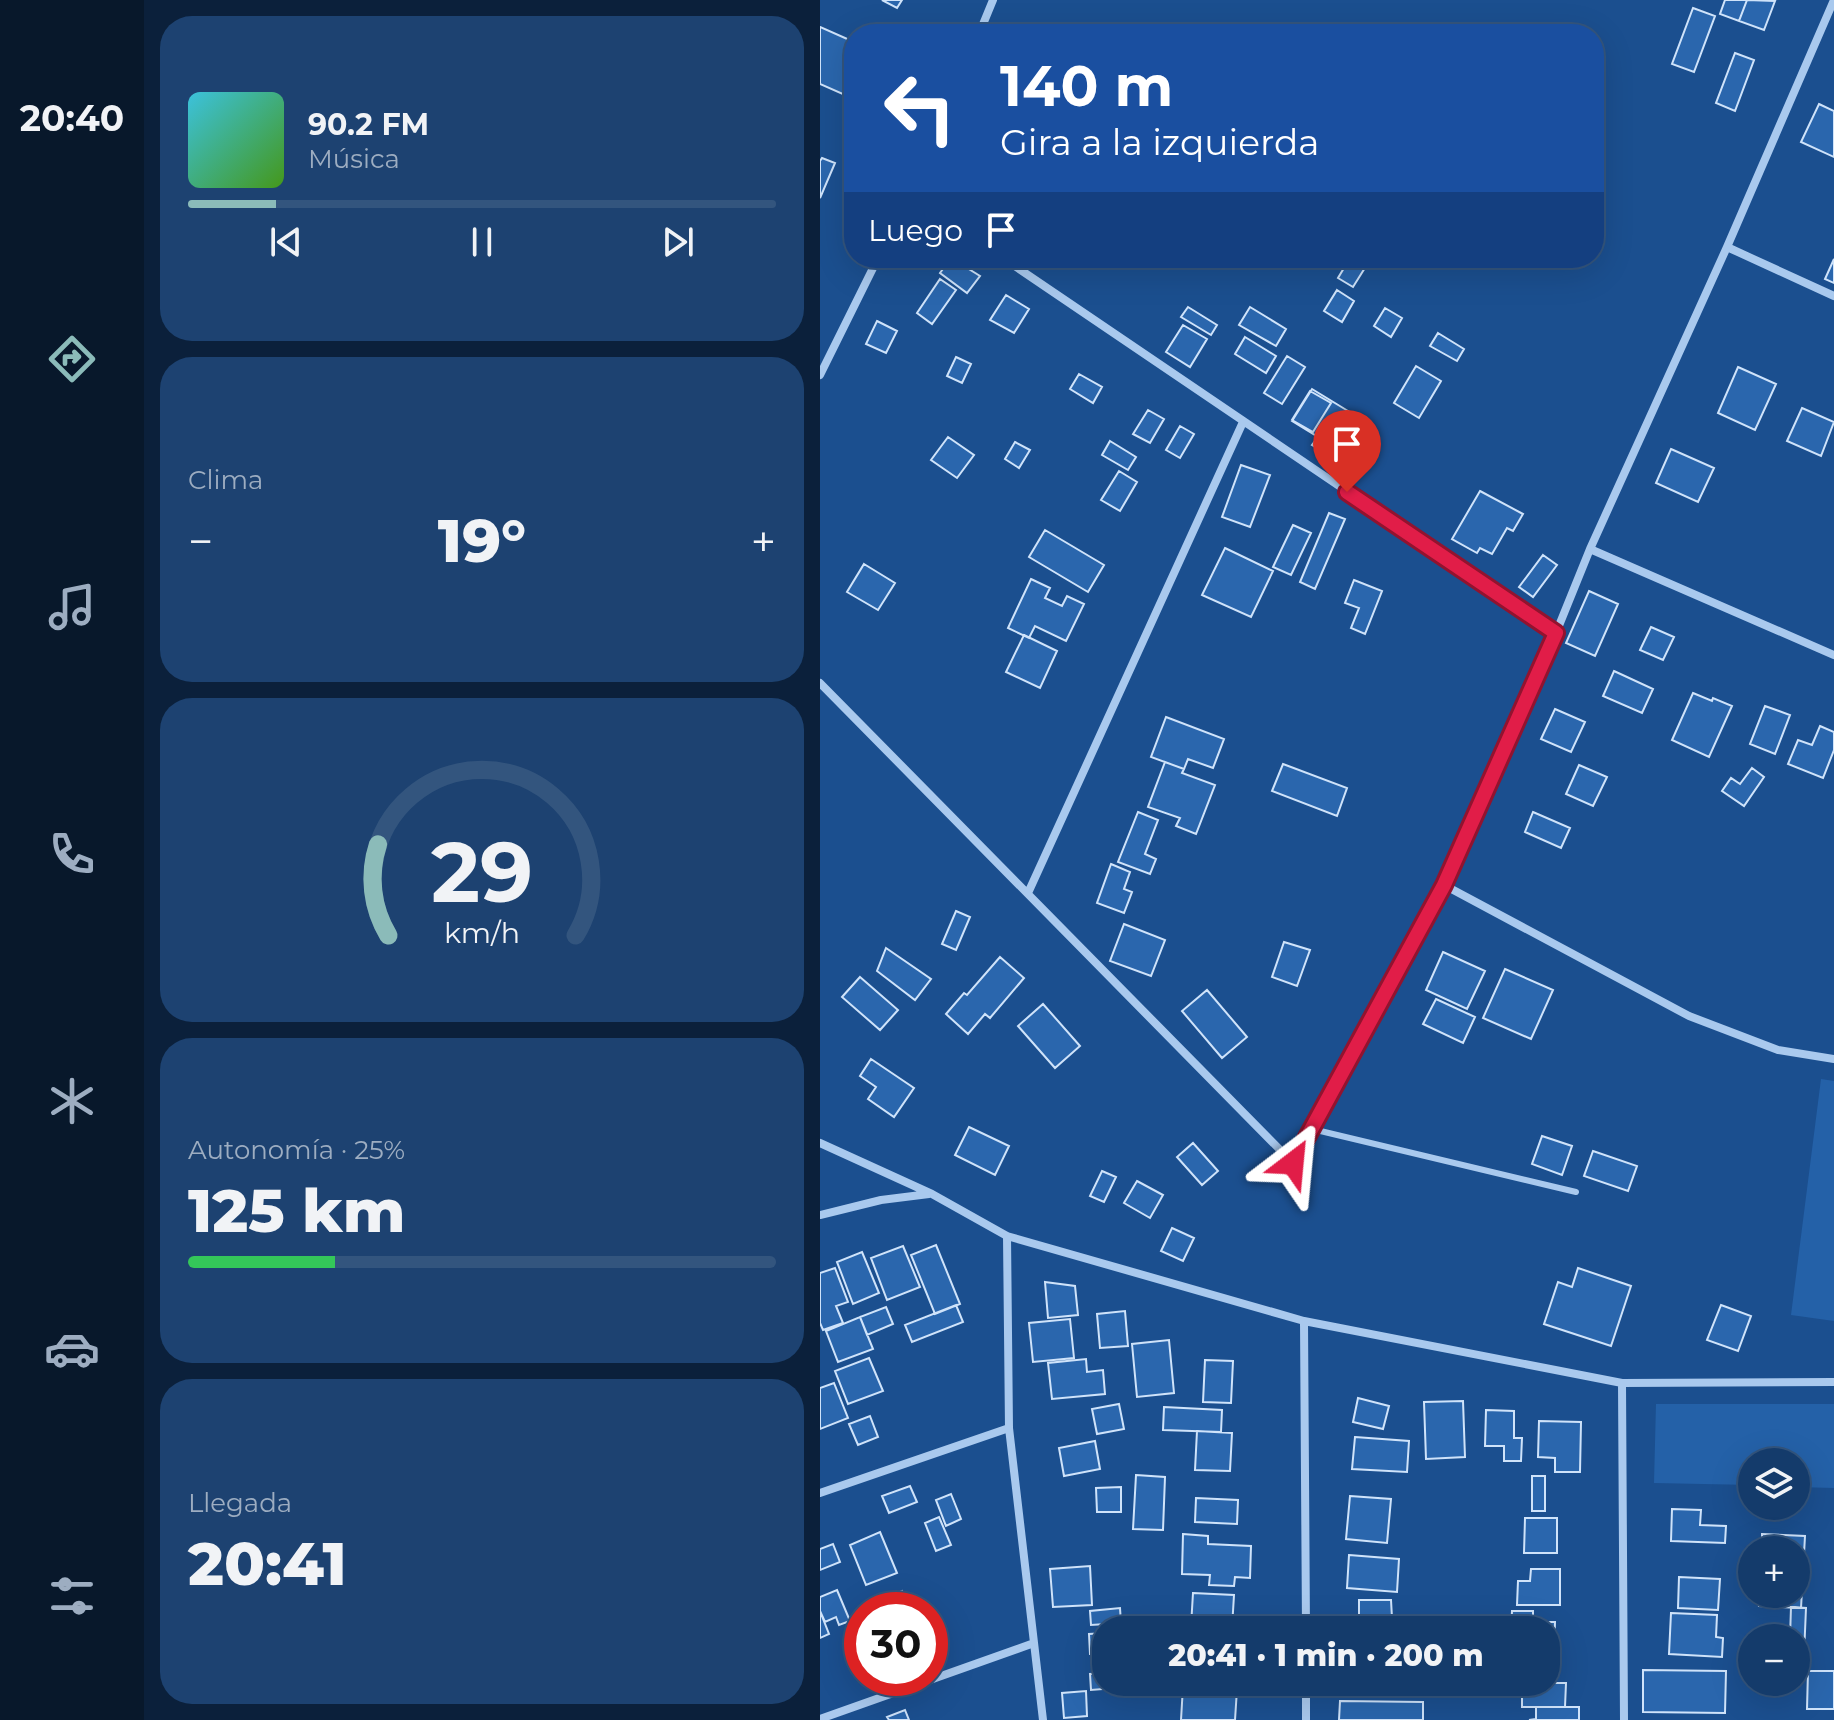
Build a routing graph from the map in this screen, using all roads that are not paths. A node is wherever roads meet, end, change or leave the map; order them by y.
1 (993, 0) edge
2 (1834, 0) edge
3 (983, 24) edge
4 (1727, 247) junction
5 (873, 268) edge
6 (1018, 268) edge
7 (1834, 296) edge
8 (820, 375) edge
9 (1243, 422) junction
10 (1590, 549) junction
11 (1556, 633) junction
12 (1834, 655) edge
13 (820, 683) edge
14 (1444, 885) junction
15 (1028, 893) junction
16 (1834, 1059) edge
17 (1312, 1129) junction
18 (820, 1143) edge
19 (1576, 1192) dead end
20 (932, 1194) junction
21 (820, 1215) edge
22 (1007, 1236) junction
23 (1304, 1321) junction
24 (1834, 1382) edge
25 (1622, 1383) junction
26 (1009, 1428) junction
27 (820, 1493) edge
28 (1306, 1616) edge
29 (1034, 1643) junction
30 (1306, 1696) edge
31 (820, 1719) edge
32 (1043, 1720) edge
33 (1306, 1720) edge
34 (1624, 1720) edge

1 - 3 street
2 - 4 street
4 - 7 street
4 - 10 street
5 - 8 street
6 - 9 street
9 - 11 street
9 - 15 street
10 - 11 street
10 - 12 street
11 - 14 street
13 - 15 street
14 - 16 street
14 - 17 street
15 - 17 street
17 - 19 lane
18 - 20 street
20 - 21 street
20 - 22 street
22 - 23 street
22 - 26 street
23 - 25 street
23 - 28 street
24 - 25 street
25 - 34 street
26 - 27 street
26 - 29 street
29 - 31 street
29 - 32 street
30 - 33 street

